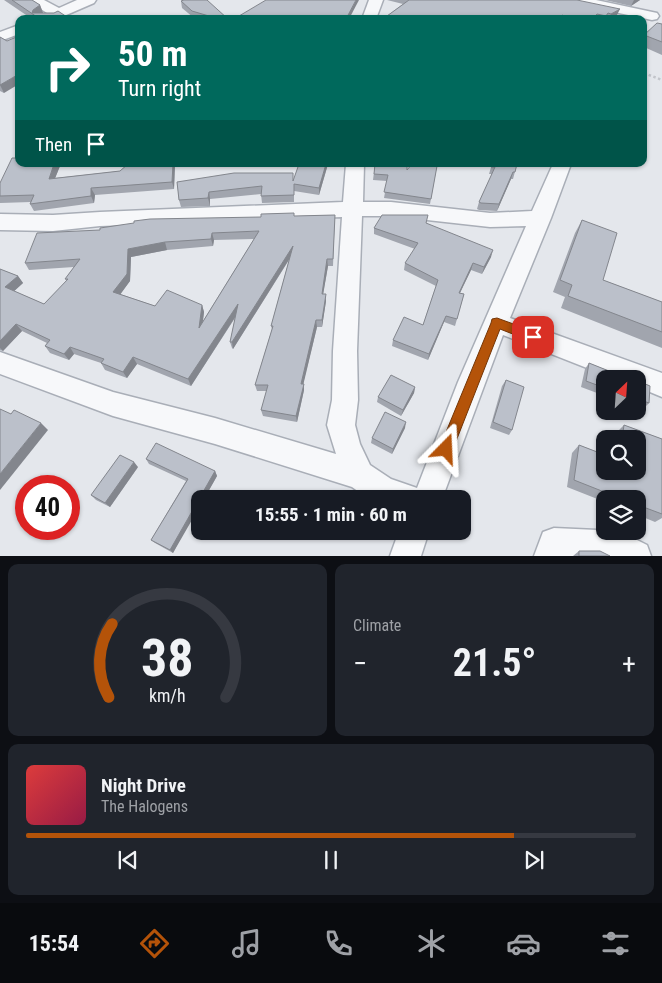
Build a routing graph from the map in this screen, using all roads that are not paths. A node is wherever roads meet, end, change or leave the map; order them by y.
1 (34, 0) edge
2 (89, 0) edge
3 (376, 0) edge
4 (576, 0) edge
5 (58, 12) junction
6 (52, 15) edge
7 (371, 15) edge
8 (653, 16) edge
9 (15, 31) edge
10 (1, 37) edge
11 (15, 42) edge
12 (355, 167) edge
13 (561, 167) edge
14 (353, 209) junction
15 (541, 218) junction
16 (0, 222) edge
17 (497, 323) junction
18 (0, 363) edge
19 (662, 385) edge
20 (360, 475) junction
21 (381, 490) edge
22 (430, 490) edge
23 (411, 540) edge
24 (405, 556) edge
25 (549, 556) edge
26 (636, 556) edge

1 - 5 street
2 - 5 street
3 - 7 street
4 - 8 street
5 - 6 street
9 - 10 street
10 - 11 street
12 - 14 street
13 - 15 street
14 - 15 street
14 - 16 street
14 - 20 street
15 - 17 street
17 - 19 street
17 - 22 street
18 - 20 street
20 - 21 street
23 - 24 street
25 - 26 street

